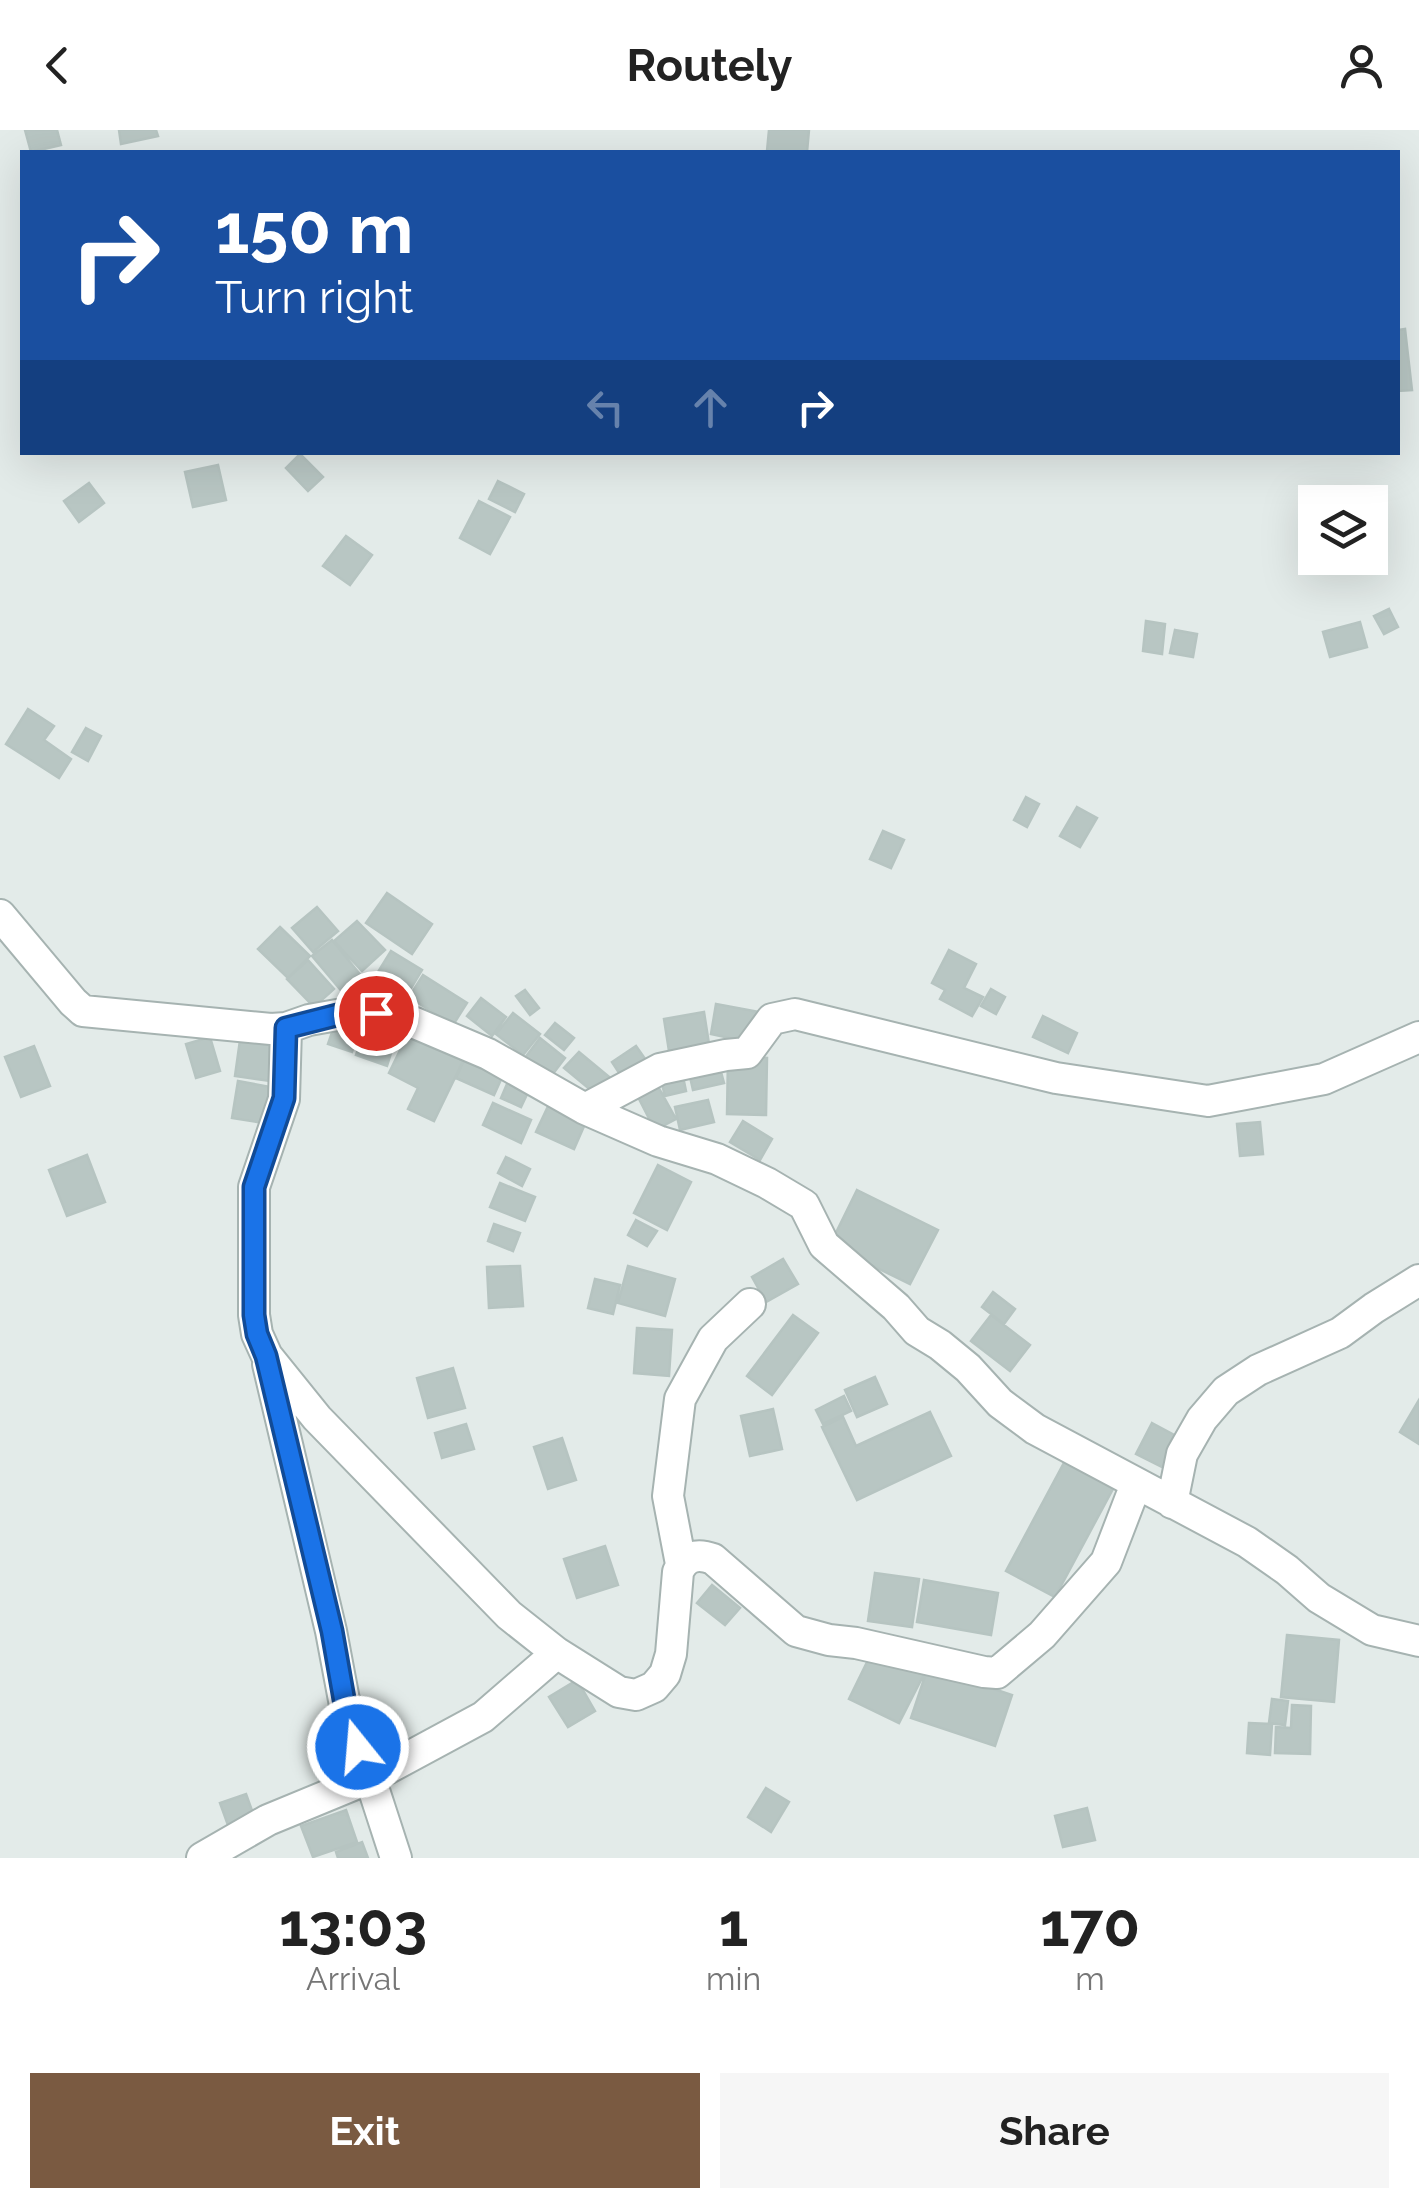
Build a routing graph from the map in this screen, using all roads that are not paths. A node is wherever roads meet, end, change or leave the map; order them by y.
1 (0, 916) edge
2 (286, 1028) junction
3 (1419, 1037) edge
4 (585, 1109) junction
5 (1419, 1280) edge
6 (750, 1304) dead end
7 (266, 1356) junction
8 (1136, 1484) junction
9 (1172, 1504) junction
10 (681, 1564) junction
11 (1419, 1642) edge
12 (556, 1653) junction
13 (370, 1778) junction
14 (202, 1858) edge
15 (396, 1858) edge

1 - 2 street
2 - 4 street
2 - 7 street
3 - 4 street
4 - 8 street
5 - 9 street
6 - 10 street
7 - 12 street
7 - 13 street
8 - 9 street
8 - 10 street
9 - 11 street
10 - 12 street
12 - 13 street
13 - 14 street
13 - 15 street

